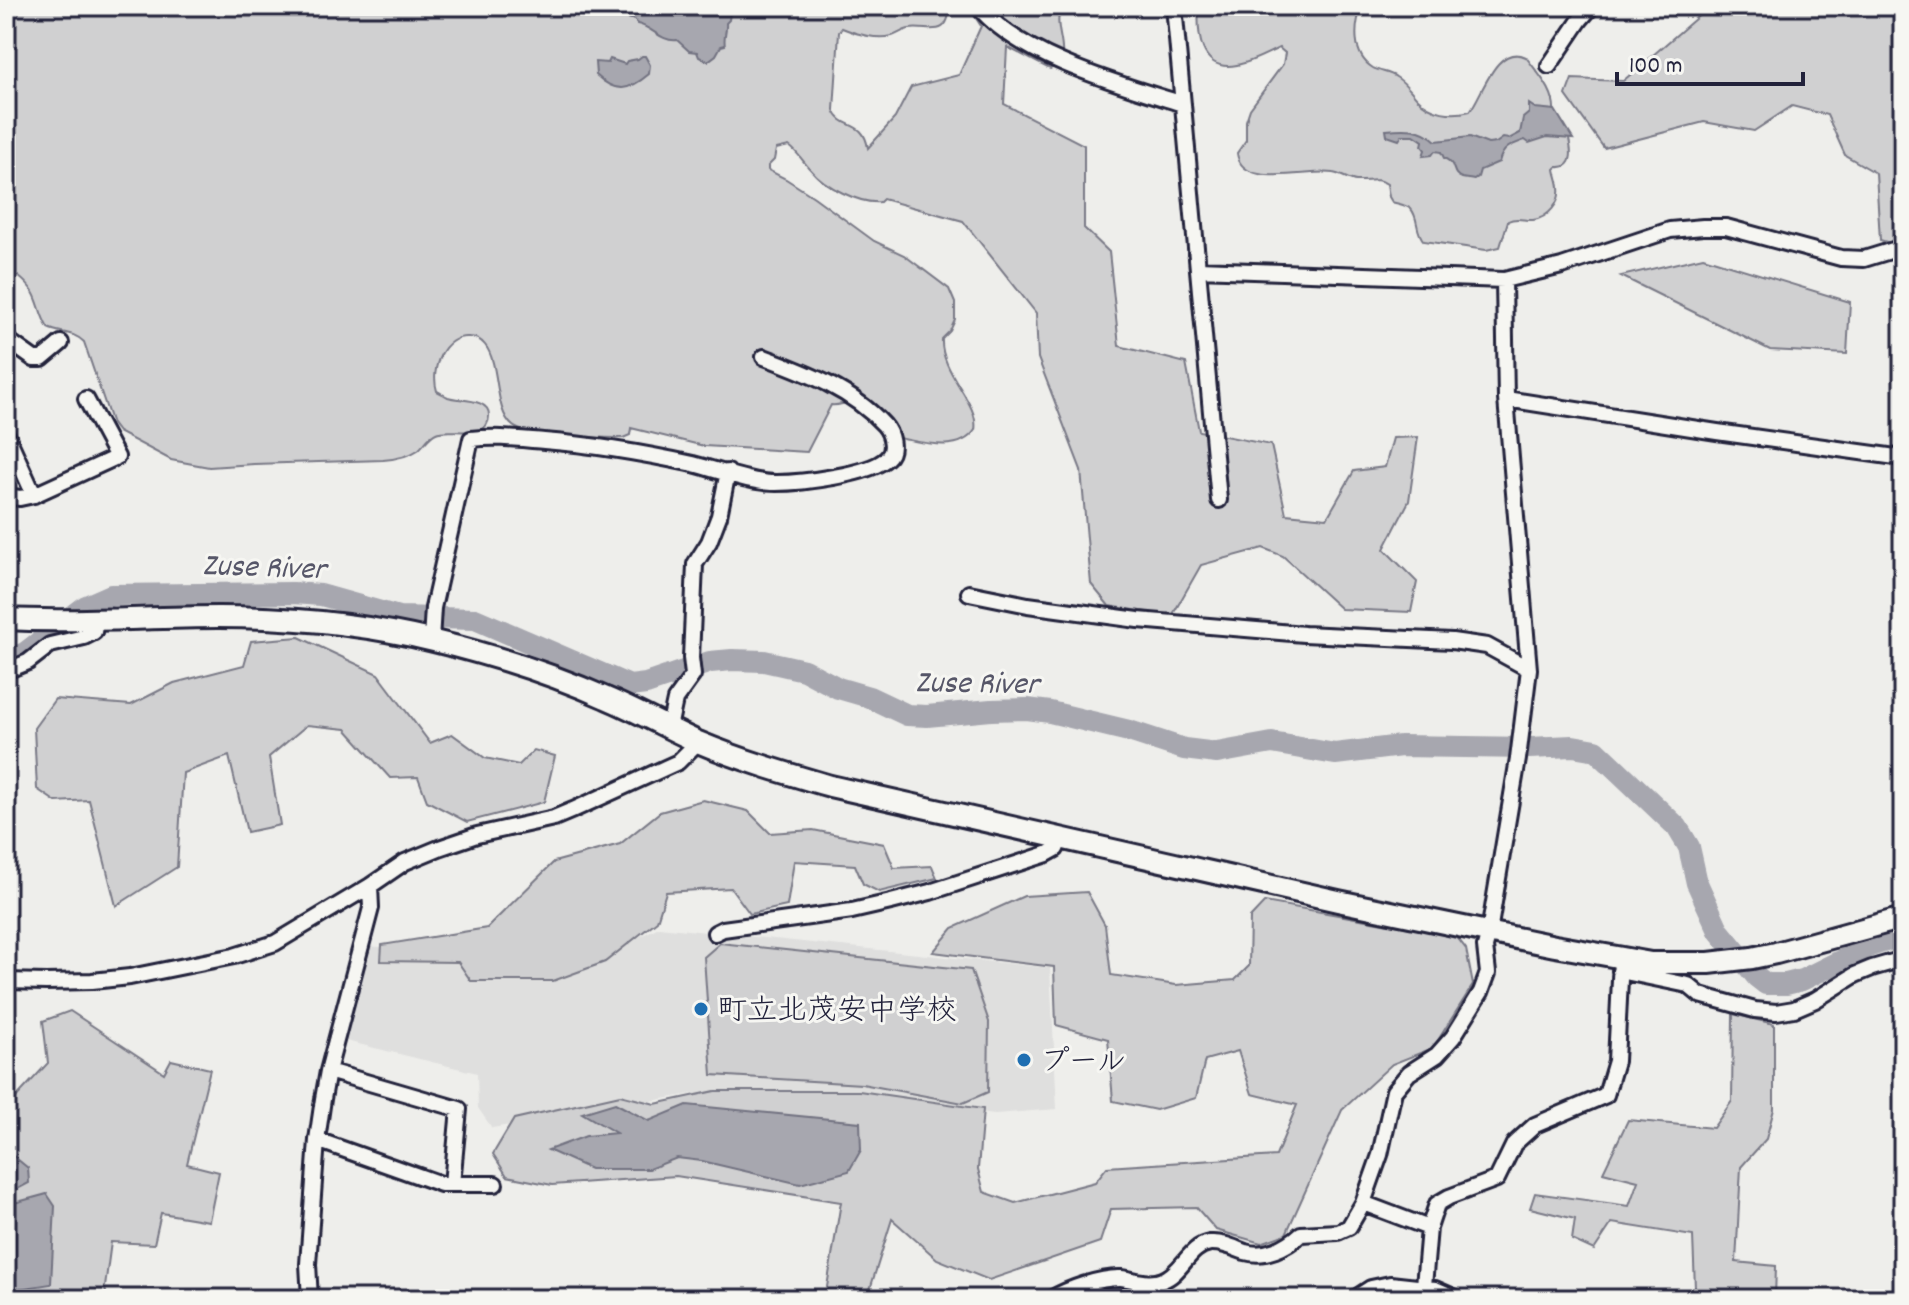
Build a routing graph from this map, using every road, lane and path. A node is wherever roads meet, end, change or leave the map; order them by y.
1 (978, 6) edge
2 (1174, 6) edge
3 (1592, 6) edge
4 (1549, 66) dead end
5 (1183, 104) junction
6 (1903, 247) edge
7 (1198, 269) junction
8 (1504, 280) junction
9 (6, 339) edge
10 (61, 343) dead end
11 (764, 357) dead end
12 (86, 399) dead end
13 (1506, 399) junction
14 (6, 435) edge
15 (1903, 458) edge
16 (728, 472) junction
17 (34, 495) junction
18 (6, 496) edge
19 (1219, 500) dead end
20 (969, 593) dead end
21 (6, 619) edge
22 (91, 621) junction
23 (432, 634) junction
24 (1529, 669) junction
25 (6, 671) edge
26 (669, 728) junction
27 (698, 742) junction
28 (1061, 838) junction
29 (370, 886) junction
30 (1903, 918) edge
31 (1489, 932) junction
32 (715, 933) dead end
33 (1903, 959) edge
34 (1620, 965) junction
35 (6, 981) edge
36 (328, 1071) junction
37 (317, 1140) junction
38 (452, 1184) junction
39 (495, 1184) dead end
40 (1363, 1203) junction
41 (1429, 1228) junction
42 (1424, 1286) junction
43 (310, 1299) edge
44 (1051, 1299) edge
45 (1354, 1299) edge
46 (1458, 1299) edge

1 - 5 street
2 - 5 street
3 - 4 street
5 - 7 street
6 - 8 street
7 - 8 street
7 - 19 street
8 - 13 street
9 - 10 street
11 - 16 street
12 - 17 street
13 - 15 street
13 - 24 street
14 - 17 street
16 - 23 street
16 - 26 street
17 - 18 street
20 - 24 street
21 - 22 street
22 - 23 street
22 - 25 street
23 - 26 street
24 - 31 street
26 - 27 street
27 - 28 street
27 - 29 street
28 - 31 street
28 - 32 street
29 - 35 street
29 - 36 street
30 - 34 street
31 - 34 street
31 - 40 street
33 - 34 street
34 - 41 street
36 - 37 street
36 - 38 street
37 - 38 street
37 - 43 street
38 - 39 street
40 - 41 street
40 - 44 street
41 - 42 street
42 - 45 street
42 - 46 street

